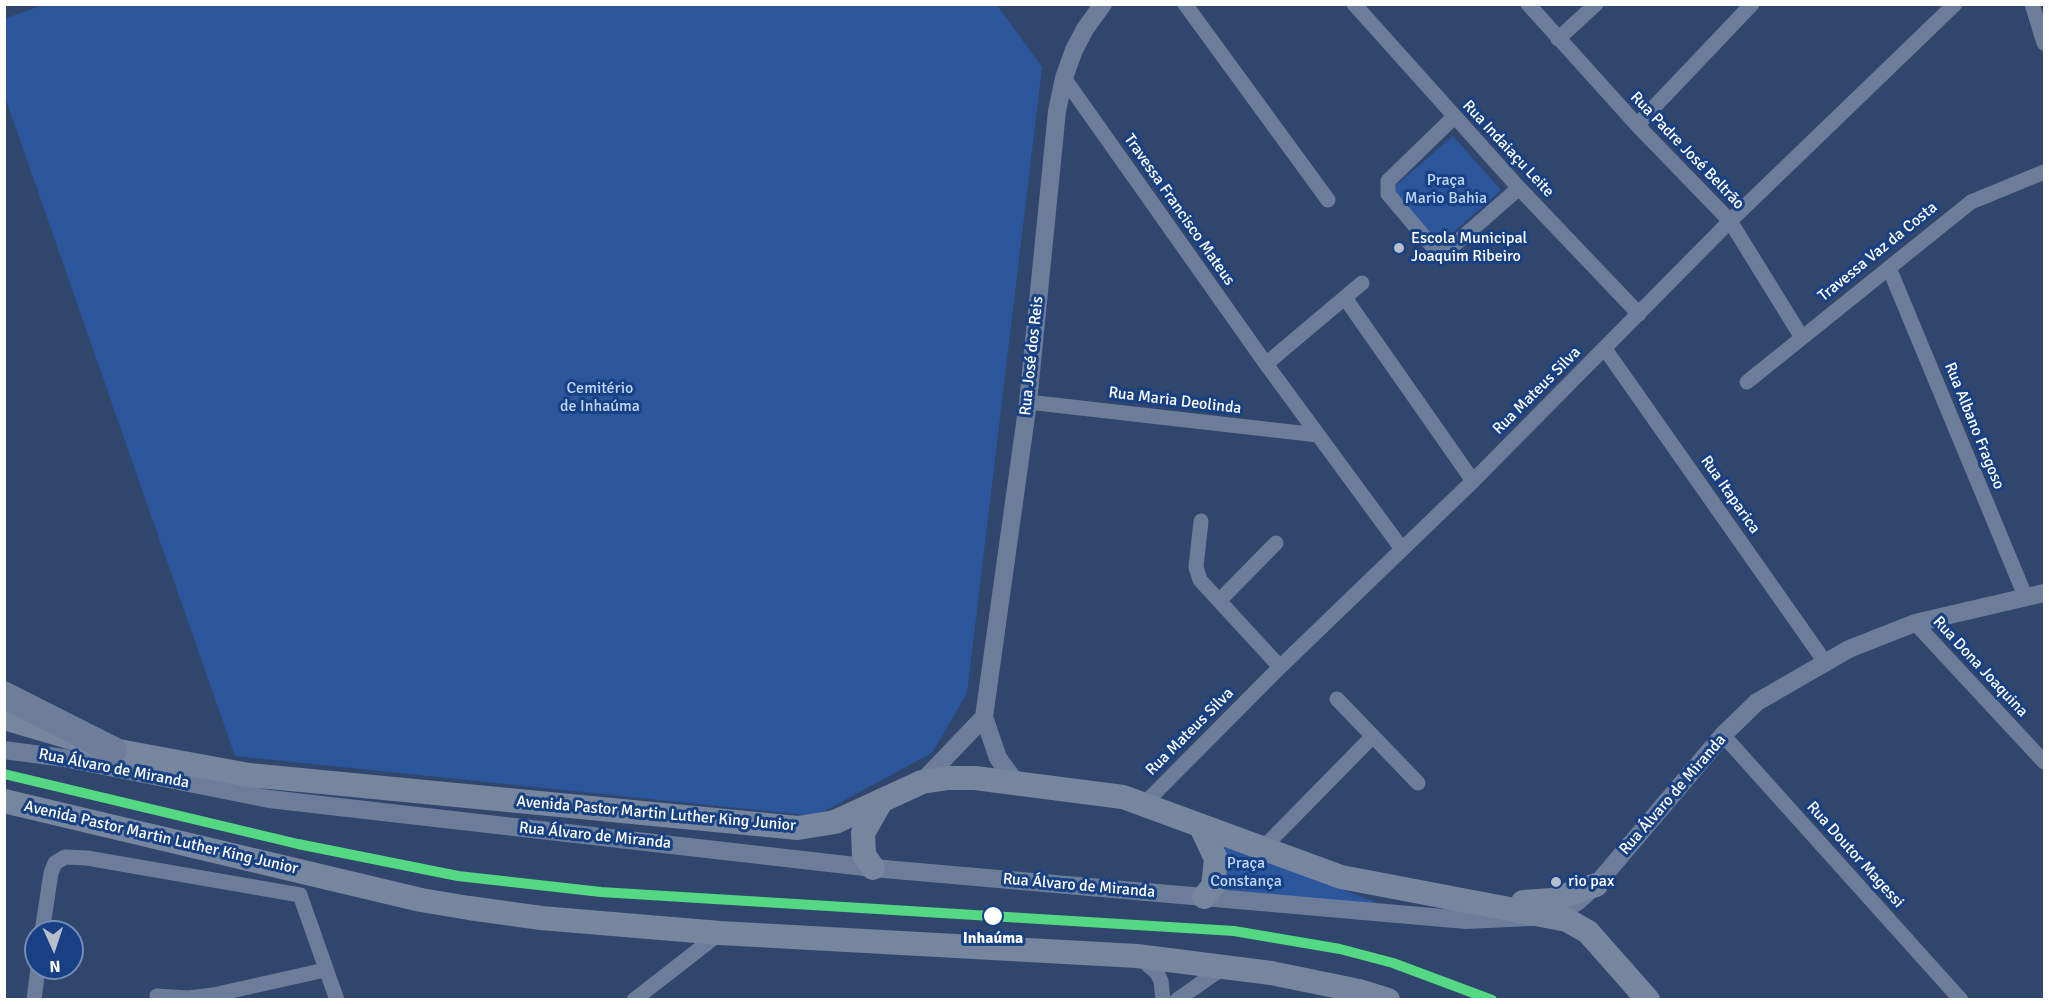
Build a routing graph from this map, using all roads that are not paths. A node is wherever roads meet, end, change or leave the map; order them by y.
1 (1103, 4) edge
2 (1185, 4) edge
3 (1354, 4) edge
4 (1528, 4) edge
5 (1596, 4) edge
6 (1752, 4) edge
7 (1955, 4) edge
8 (2032, 4) edge
9 (1558, 39) junction
10 (2044, 43) edge
11 (1064, 78) junction
12 (1454, 117) junction
13 (1637, 125) junction
14 (2044, 172) edge
15 (1519, 188) junction
16 (1328, 200) dead end
17 (1730, 221) junction
18 (1889, 268) junction
19 (1362, 283) dead end
20 (1345, 298) junction
21 (1639, 314) junction
22 (1802, 336) junction
23 (1605, 349) junction
24 (1266, 364) junction
25 (1748, 382) dead end
26 (1028, 402) junction
27 (1318, 435) junction
28 (1473, 481) junction
29 (1201, 521) dead end
30 (1276, 543) dead end
31 (1402, 549) junction
32 (2044, 593) edge
33 (2026, 598) junction
34 (1219, 601) junction
35 (1915, 622) junction
36 (1826, 662) junction
37 (1280, 667) junction
38 (4, 695) edge
39 (1336, 699) dead end
40 (984, 717) junction
41 (4, 718) edge
42 (1724, 735) junction
43 (1372, 737) junction
44 (4, 750) edge
45 (113, 750) junction
46 (2044, 762) edge
47 (922, 782) junction
48 (1418, 783) dead end
49 (1017, 784) junction
50 (882, 800) junction
51 (4, 801) edge
52 (1144, 804) junction
53 (1200, 825) junction
54 (1262, 849) junction
55 (873, 868) junction
56 (1596, 885) junction
57 (1204, 897) junction
58 (1479, 902) junction
59 (1553, 916) junction
60 (44, 920) edge
61 (1588, 932) junction
62 (720, 933) junction
63 (1137, 956) junction
64 (1225, 966) junction
65 (325, 970) junction
66 (36, 980) edge
67 (1317, 990) edge
68 (157, 996) dead end
69 (34, 999) edge
70 (337, 999) edge
71 (634, 999) edge
72 (1163, 999) edge
73 (1177, 999) edge
74 (1388, 999) edge
75 (1648, 999) edge
76 (1960, 999) edge

1 - 11 street, Rua José dos Reis
2 - 16 street
3 - 12 street, Rua Indaiaçu Leite
4 - 9 street, Rua Padre José Beltrão
5 - 9 street
6 - 13 street
7 - 17 street, Rua Mateus Silva
8 - 10 street
9 - 13 street, Rua Padre José Beltrão
11 - 24 street, Travessa Francisco Mateus
11 - 26 street, Rua José dos Reis
12 - 15 street, Rua Indaiaçu Leite
12 - 15 street
13 - 17 street, Rua Padre José Beltrão
14 - 18 street, Travessa Vaz da Costa
15 - 21 street, Rua Indaiaçu Leite
17 - 21 street, Rua Mateus Silva
17 - 22 street, Rua Padre José Beltrão
18 - 22 street, Travessa Vaz da Costa
18 - 33 street, Rua Albano Fragoso
19 - 20 street
20 - 24 street
20 - 28 street
21 - 23 street, Rua Mateus Silva
22 - 25 street, Travessa Vaz da Costa
23 - 28 street, Rua Mateus Silva
23 - 36 street, Rua Itaparica
24 - 27 street, Travessa Francisco Mateus
26 - 27 street, Rua Maria Deolinda
26 - 40 street, Rua José dos Reis
27 - 31 street, Travessa Francisco Mateus
28 - 31 street, Rua Mateus Silva
29 - 34 street
30 - 34 street
31 - 37 street, Rua Mateus Silva
32 - 33 street, Rua Álvaro de Miranda
33 - 35 street, Rua Álvaro de Miranda
34 - 37 street
35 - 36 street, Rua Álvaro de Miranda
35 - 46 street, Rua Dona Joaquina
36 - 42 street, Rua Álvaro de Miranda
37 - 52 street, Rua Mateus Silva
38 - 45 highway
39 - 43 street
40 - 47 street
40 - 49 street, Rua José dos Reis
41 - 45 main road, Avenida Pastor Martin Luther King Junior
42 - 56 street, Rua Álvaro de Miranda
42 - 76 street, Rua Doutor Magessi
43 - 48 street
43 - 54 street
44 - 55 street, Rua Álvaro de Miranda
45 - 50 main road, Avenida Pastor Martin Luther King Junior
47 - 49 main road, Avenida Pastor Martin Luther King Junior
47 - 50 main road, Avenida Pastor Martin Luther King Junior
49 - 52 main road, Avenida Pastor Martin Luther King Junior
50 - 55 main road
51 - 62 main road, Avenida Pastor Martin Luther King Junior
52 - 53 main road, Avenida Pastor Martin Luther King Junior
53 - 54 main road, Avenida Pastor Martin Luther King Junior
53 - 57 main road
54 - 58 main road, Avenida Pastor Martin Luther King Junior
55 - 57 street, Rua Álvaro de Miranda
56 - 58 main road
56 - 59 street, Rua Álvaro de Miranda
56 - 61 main road
57 - 59 street, Rua Álvaro de Miranda
58 - 59 main road, Avenida Pastor Martin Luther King Junior
59 - 61 main road, Avenida Pastor Martin Luther King Junior
60 - 65 street
61 - 75 main road, Avenida Pastor Martin Luther King Junior
62 - 63 main road, Avenida Pastor Martin Luther King Junior
62 - 71 street
63 - 64 main road, Avenida Pastor Martin Luther King Junior
63 - 72 street
64 - 67 main road, Avenida Pastor Martin Luther King Junior
64 - 73 street
65 - 68 street
65 - 70 street
66 - 69 street
67 - 74 main road, Avenida Pastor Martin Luther King Junior

